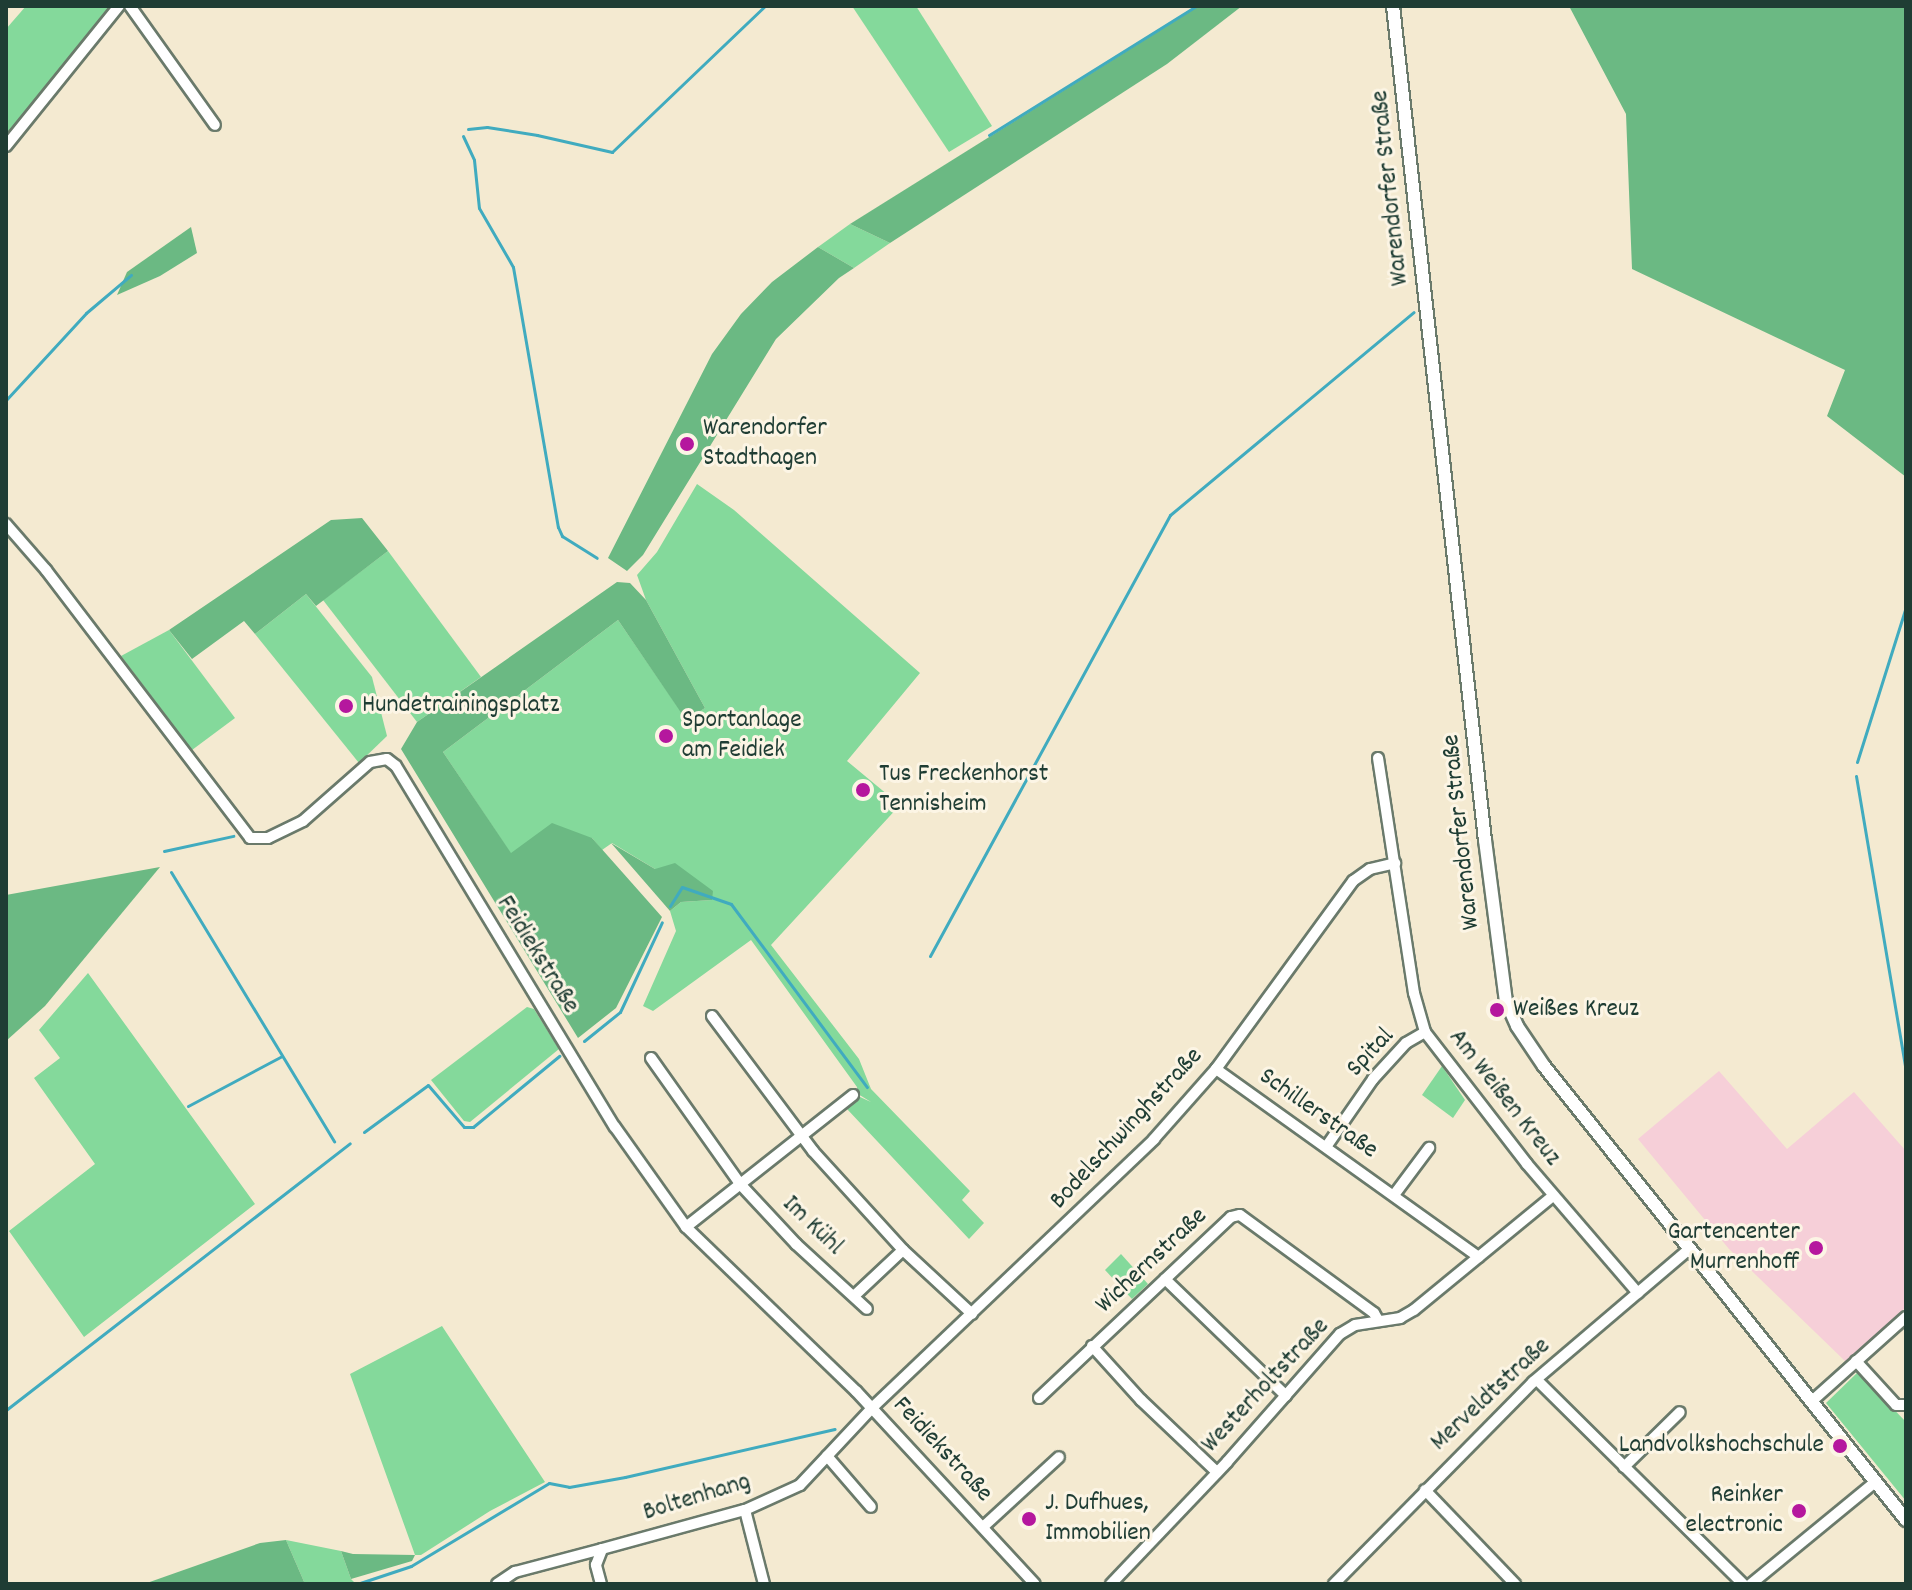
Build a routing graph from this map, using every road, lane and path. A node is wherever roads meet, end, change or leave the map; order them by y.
1 (119, 6) edge
2 (130, 6) edge
3 (1393, 6) edge
4 (215, 125) dead end
5 (6, 146) edge
6 (6, 524) edge
7 (1378, 758) dead end
8 (1395, 863) junction
9 (712, 1016) dead end
10 (1425, 1032) junction
11 (651, 1058) dead end
12 (1216, 1069) junction
13 (853, 1095) dead end
14 (803, 1136) junction
15 (1326, 1147) junction
16 (1429, 1148) dead end
17 (741, 1185) junction
18 (1394, 1195) junction
19 (1553, 1196) junction
20 (686, 1227) junction
21 (1689, 1249) junction
22 (903, 1250) junction
23 (1479, 1257) junction
24 (1165, 1279) junction
25 (1638, 1293) junction
26 (854, 1296) junction
27 (867, 1309) dead end
28 (972, 1314) junction
29 (1906, 1317) edge
30 (1378, 1320) junction
31 (1092, 1346) junction
32 (1856, 1361) junction
33 (1537, 1380) junction
34 (1286, 1396) junction
35 (1039, 1398) dead end
36 (1812, 1401) junction
37 (1906, 1405) edge
38 (872, 1408) junction
39 (1680, 1412) dead end
40 (827, 1456) junction
41 (1059, 1457) dead end
42 (1624, 1467) junction
43 (1217, 1472) junction
44 (1875, 1482) junction
45 (1425, 1490) junction
46 (871, 1507) dead end
47 (745, 1510) junction
48 (1906, 1520) edge
49 (983, 1527) junction
50 (602, 1549) junction
51 (497, 1584) edge
52 (601, 1584) edge
53 (764, 1584) edge
54 (1035, 1584) edge
55 (1111, 1584) edge
56 (1334, 1584) edge
57 (1515, 1584) edge
58 (1743, 1584) edge
59 (1751, 1584) edge

1 - 5 street
2 - 4 street
3 - 21 main road, Warendorfer Straße
6 - 20 street, Feidiekstraße
7 - 8 street, Am Weißen Kreuz
8 - 10 street, Am Weißen Kreuz
8 - 12 street, Bodelschwinghstraße
9 - 14 street, Im Kühl
10 - 15 street, Spital
10 - 19 street, Am Weißen Kreuz
11 - 17 street, Im Kühl
12 - 15 street, Schillerstraße
12 - 28 street, Bodelschwinghstraße
13 - 14 street, Im Kühl
14 - 17 street, Im Kühl
14 - 22 street, Im Kühl
15 - 18 street, Schillerstraße
16 - 18 street
17 - 20 street, Im Kühl
17 - 26 street, Im Kühl
18 - 23 street, Schillerstraße
19 - 23 street, Westerholtstraße
19 - 25 street, Am Weißen Kreuz
20 - 38 street, Feidiekstraße
21 - 25 street, Merveldtstraße
21 - 36 main road, Warendorfer Straße
22 - 26 street
22 - 28 street, Im Kühl
23 - 30 street, Westerholtstraße
24 - 30 street, Wichernstraße
24 - 31 street, Wichernstraße
24 - 34 street
25 - 33 street, Merveldtstraße
26 - 27 street, Im Kühl
28 - 38 street, Bodelschwinghstraße
29 - 32 street
30 - 34 street, Westerholtstraße
31 - 35 street, Wichernstraße
31 - 43 street
32 - 36 street
32 - 37 street
33 - 42 street
33 - 45 street, Merveldtstraße
34 - 43 street, Westerholtstraße
36 - 44 main road, Warendorfer Straße
38 - 40 street, Boltenhang
38 - 49 street, Feidiekstraße
39 - 42 street
40 - 46 street
40 - 47 street, Boltenhang
41 - 49 street
42 - 58 street
43 - 55 street, Westerholtstraße
44 - 48 main road, Warendorfer Straße
44 - 59 street
45 - 56 street, Merveldtstraße
45 - 57 street
47 - 50 street, Boltenhang
47 - 53 street
49 - 54 street, Feidiekstraße
50 - 51 street, Boltenhang
50 - 52 street

